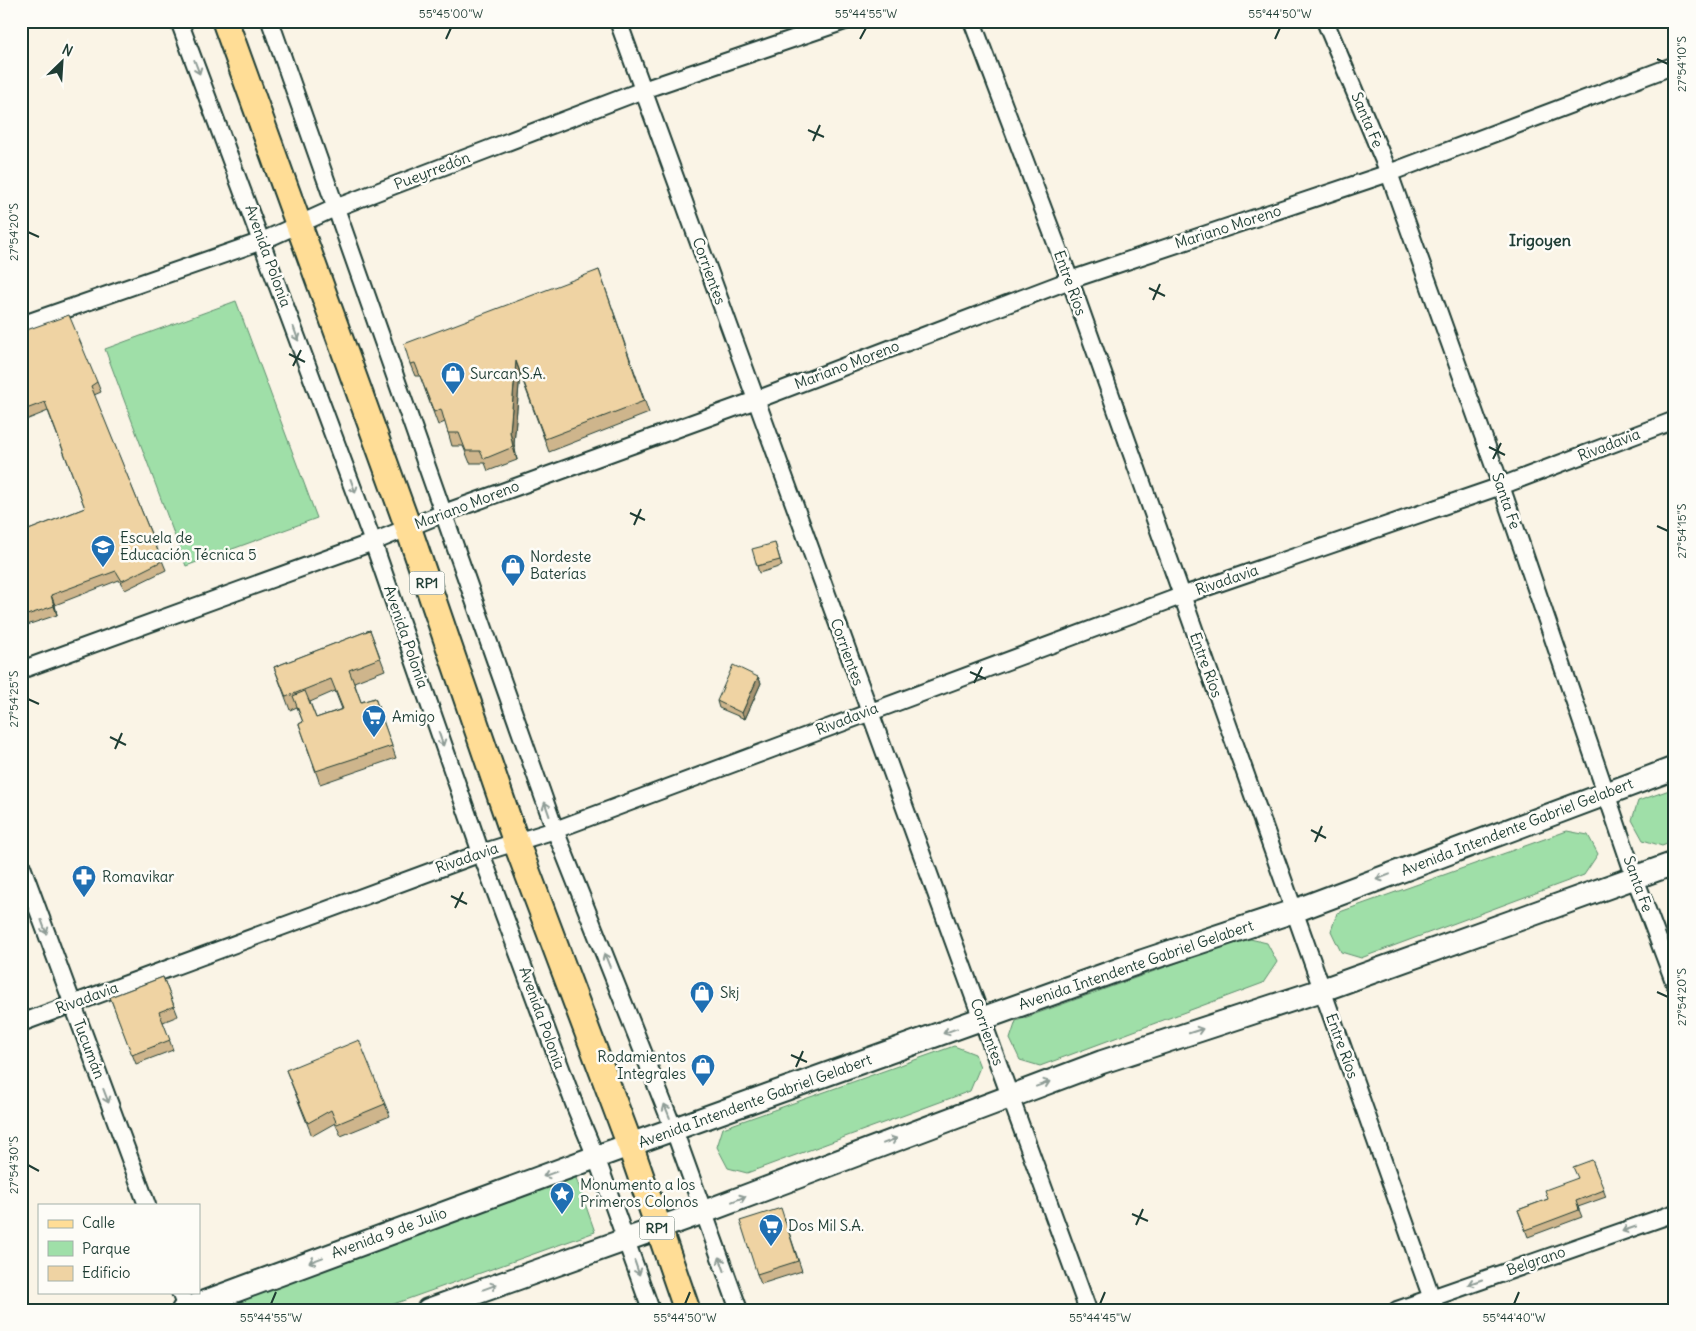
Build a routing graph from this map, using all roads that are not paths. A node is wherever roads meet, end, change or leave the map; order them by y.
1 (180, 21) edge
2 (225, 21) edge
3 (270, 21) edge
4 (618, 21) edge
5 (845, 21) edge
6 (972, 21) edge
7 (1325, 21) edge
8 (1675, 65) edge
9 (643, 90) junction
10 (1390, 173) junction
11 (335, 208) junction
12 (299, 225) junction
13 (262, 241) junction
14 (1070, 280) junction
15 (21, 325) edge
16 (756, 400) junction
17 (1675, 420) edge
18 (1501, 486) junction
19 (444, 513) junction
20 (408, 528) junction
21 (373, 542) junction
22 (1182, 596) junction
23 (21, 670) edge
24 (869, 711) junction
25 (1675, 768) edge
26 (1606, 792) junction
27 (555, 830) junction
28 (516, 842) junction
29 (481, 853) junction
30 (1675, 863) edge
31 (21, 864) edge
32 (1635, 878) junction
33 (1294, 911) junction
34 (1675, 984) edge
35 (1322, 990) junction
36 (72, 1004) junction
37 (982, 1019) junction
38 (21, 1023) edge
39 (1011, 1095) junction
40 (674, 1130) junction
41 (630, 1145) junction
42 (596, 1156) junction
43 (147, 1204) edge
44 (704, 1212) junction
45 (1675, 1213) edge
46 (657, 1228) junction
47 (627, 1239) junction
48 (1434, 1304) edge
49 (184, 1305) edge
50 (428, 1310) edge
51 (651, 1310) edge
52 (686, 1310) edge
53 (739, 1310) edge
54 (1088, 1310) edge
55 (1397, 1310) edge

1 -> 13 street, Avenida Polonia
2 - 12 main road, RP1
3 - 11 street
4 - 9 street, Corrientes
5 - 9 street, Pueyrredón
6 - 14 street, Entre Ríos
7 - 10 street, Santa Fe
8 - 10 street, Mariano Moreno
9 - 11 street, Pueyrredón
9 - 16 street, Corrientes
10 - 14 street, Mariano Moreno
10 - 18 street, Santa Fe
11 - 12 street, Pueyrredón
11 - 19 street
12 - 13 street, Pueyrredón
12 - 20 main road, RP1
13 - 15 street, Pueyrredón
13 -> 21 street, Avenida Polonia
14 - 16 street, Mariano Moreno
14 - 22 street, Entre Ríos
16 - 19 street, Mariano Moreno
16 - 24 street, Corrientes
17 - 18 street, Rivadavia
18 - 22 street, Rivadavia
18 - 26 street, Santa Fe
19 - 20 street, Mariano Moreno
27 -> 19 street
20 - 21 street, Mariano Moreno
20 - 28 main road, RP1
21 - 23 street, Mariano Moreno
21 -> 29 street, Avenida Polonia
22 - 24 street, Rivadavia
22 - 33 street, Entre Ríos
24 - 27 street, Rivadavia
24 - 37 street, Corrientes
25 - 26 main road, Avenida Intendente Gabriel Gelabert
26 - 32 street, Santa Fe
26 -> 33 main road, Avenida Intendente Gabriel Gelabert
27 - 28 street, Rivadavia
40 -> 27 street
28 - 29 street, Rivadavia
28 - 41 main road, RP1
29 - 36 street, Rivadavia
29 - 42 street, Avenida Polonia
30 - 32 main road
31 -> 36 street, Tucumán
32 - 34 street, Santa Fe
32 - 35 main road
33 - 35 street, Entre Ríos
33 - 37 main road, Avenida Intendente Gabriel Gelabert
39 -> 35 main road
35 - 48 street, Entre Ríos
36 - 38 street, Rivadavia
36 -> 43 street, Tucumán
37 - 39 street, Corrientes
37 -> 40 main road, Avenida Intendente Gabriel Gelabert
44 -> 39 main road
39 - 54 street, Corrientes
40 - 41 main road, Avenida Intendente Gabriel Gelabert
40 - 44 street
41 - 42 main road, Avenida Intendente Gabriel Gelabert
41 - 46 main road, RP1
42 - 47 street, Avenida Polonia
42 -> 49 main road, Avenida 9 de Julio
44 - 46 main road
53 -> 44 street
45 -> 48 street, Belgrano
46 - 47 main road
46 - 52 main road, RP1
50 -> 47 main road
47 -> 51 street, Avenida Polonia
48 - 55 street, Belgrano

